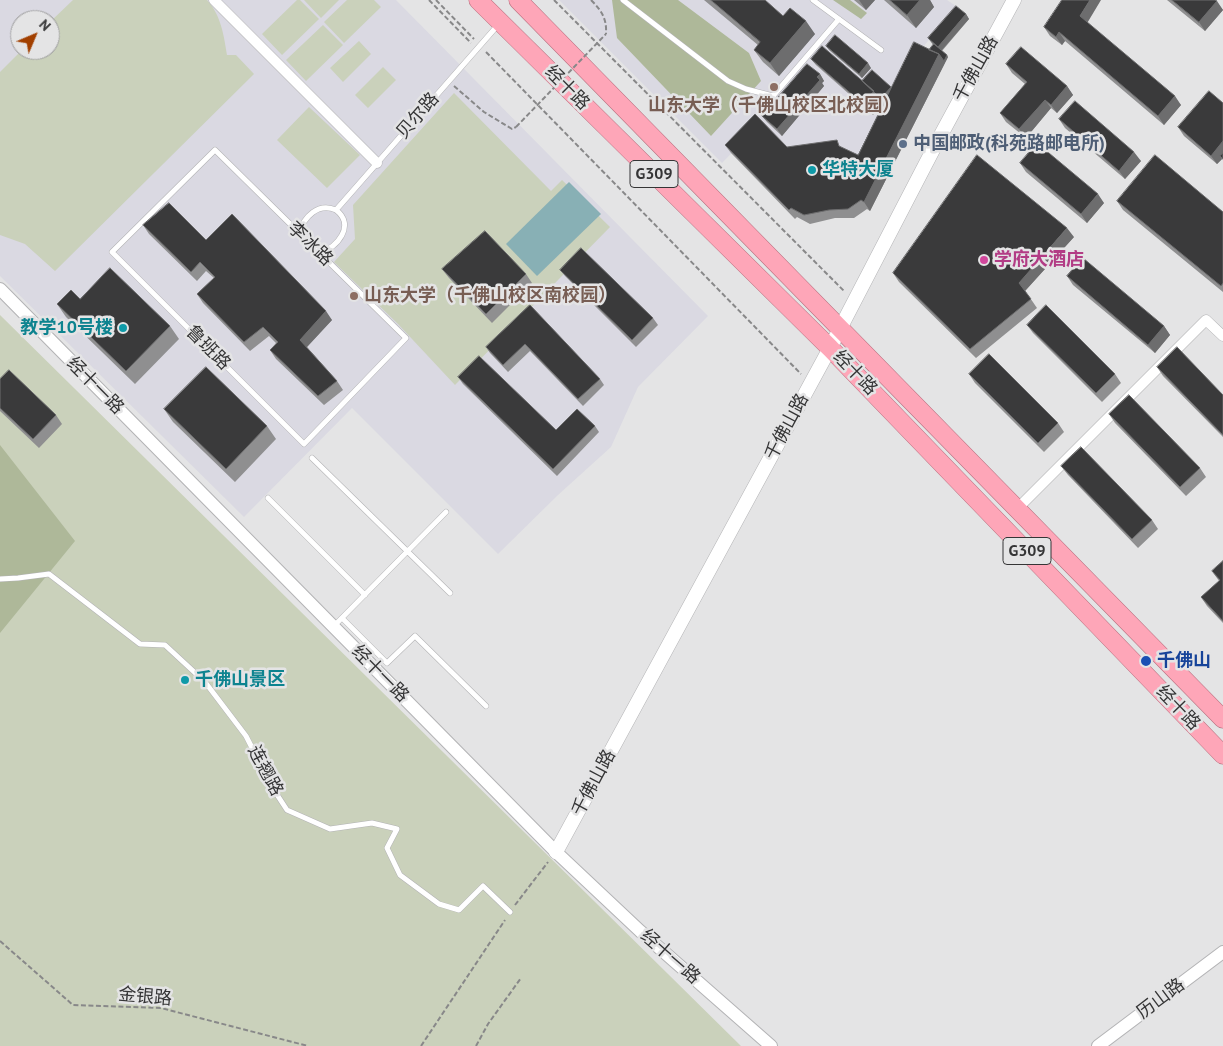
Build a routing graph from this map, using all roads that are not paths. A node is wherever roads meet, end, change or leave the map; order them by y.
1 (214, 0) edge
2 (478, 0) edge
3 (623, 0) edge
4 (813, 0) edge
5 (1014, 0) edge
6 (522, 1) edge
7 (839, 19) junction
8 (500, 22) junction
9 (881, 50) dead end
10 (377, 163) junction
11 (336, 210) junction
12 (299, 233) junction
13 (112, 252) joint
14 (320, 253) junction
15 (0, 290) edge
16 (840, 327) junction
17 (1223, 336) edge
18 (406, 338) joint
19 (830, 348) junction
20 (312, 458) dead end
21 (268, 498) dead end
22 (1018, 508) junction
23 (446, 512) dead end
24 (408, 552) junction
25 (0, 579) edge
26 (450, 593) dead end
27 (365, 595) junction
28 (338, 623) junction
29 (486, 706) dead end
30 (1223, 719) edge
31 (1223, 755) edge
32 (556, 852) junction
33 (510, 912) road end
34 (1223, 952) edge
35 (771, 1046) edge
36 (1098, 1046) edge

1 - 10 street
2 - 8 highway, 经十路 / G309
3 - 7 lane
4 - 7 lane
5 - 16 main road, 千佛山路
6 - 16 highway, 经十路 / G309
7 - 9 lane
8 - 10 lane, 贝尔路
8 - 19 highway, 经十路 / G309
10 - 11 lane, 贝尔路
11 - 12 lane
11 - 14 lane
12 - 13 lane, 李冰路
12 - 14 lane, 李冰路
13 - 18 lane, 鲁班路
14 - 18 lane, 李冰路
15 - 28 street, 经十一路
16 - 19 main road, 千佛山路
16 - 22 highway, 经十路 / G309
17 - 22 street
19 - 31 highway, 经十路 / G309
19 - 32 main road, 千佛山路
20 - 24 lane
21 - 27 lane
22 - 30 highway, 经十路 / G309
23 - 24 lane
24 - 26 lane
24 - 27 lane
25 - 33 lane, 连翘路
27 - 28 lane
28 - 29 lane
28 - 32 street, 经十一路
32 - 35 street, 经十一路
34 - 36 street, 历山路

